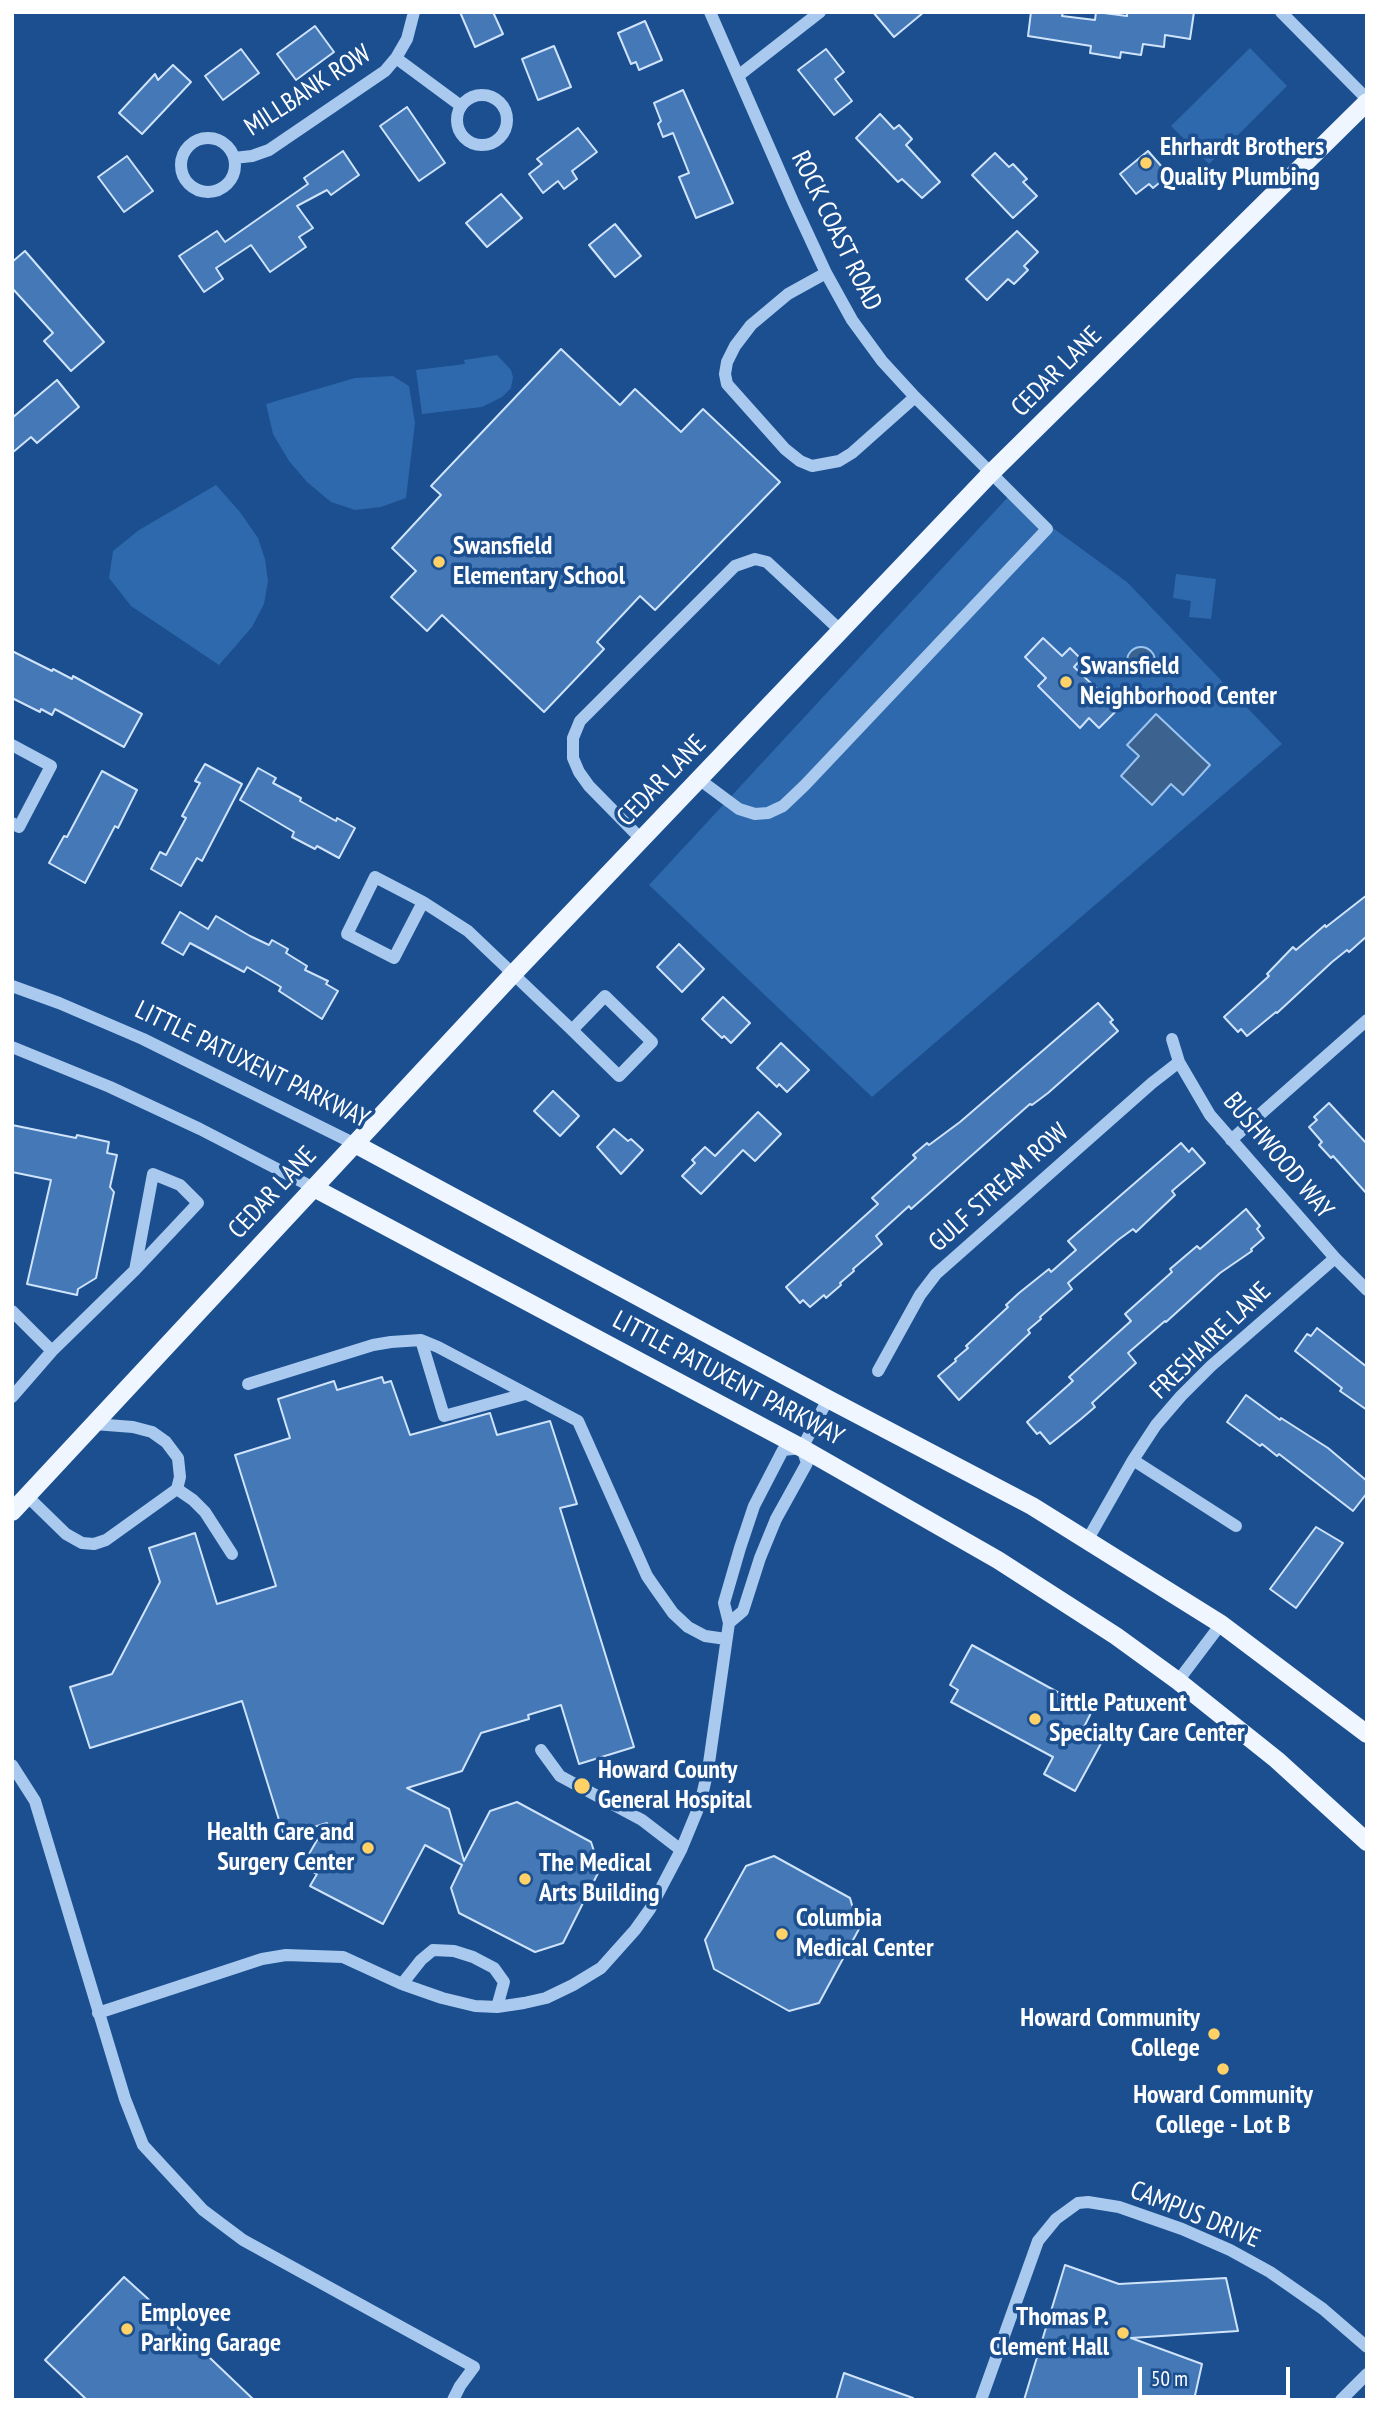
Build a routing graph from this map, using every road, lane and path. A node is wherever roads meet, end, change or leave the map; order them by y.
1 (414, 12) edge
2 (710, 12) edge
3 (820, 12) edge
4 (1281, 12) edge
5 (396, 58) junction
6 (738, 76) junction
7 (1367, 100) edge
8 (461, 106) junction
9 (234, 158) junction
10 (826, 273) junction
11 (915, 397) junction
12 (990, 474) junction
13 (841, 631) junction
14 (12, 745) edge
15 (700, 780) junction
16 (12, 823) edge
17 (642, 840) junction
18 (423, 902) junction
19 (513, 974) junction
20 (12, 986) edge
21 (1367, 1020) edge
22 (572, 1030) junction
23 (1172, 1039) dead end
24 (12, 1047) edge
25 (1179, 1062) junction
26 (1231, 1140) junction
27 (355, 1143) junction
28 (314, 1188) junction
29 (1335, 1258) junction
30 (135, 1270) junction
31 (1367, 1290) edge
32 (12, 1311) edge
33 (421, 1340) junction
34 (52, 1351) junction
35 (878, 1371) dead end
36 (248, 1384) dead end
37 (525, 1394) junction
38 (12, 1398) edge
39 (828, 1399) junction
40 (94, 1424) junction
41 (802, 1448) junction
42 (1133, 1460) junction
43 (177, 1489) junction
44 (27, 1496) junction
45 (12, 1512) edge
46 (1236, 1526) dead end
47 (1088, 1539) junction
48 (232, 1554) dead end
49 (729, 1623) junction
50 (1221, 1624) junction
51 (726, 1639) junction
52 (1178, 1681) junction
53 (1367, 1734) edge
54 (541, 1749) dead end
55 (12, 1765) edge
56 (1367, 1842) edge
57 (681, 1850) junction
58 (402, 1984) junction
59 (497, 2007) junction
60 (98, 2013) junction
61 (1367, 2347) edge
62 (1367, 2374) edge
63 (453, 2400) edge
64 (981, 2400) edge
65 (1341, 2400) edge

1 - 5 street, MILLBANK ROW
2 - 6 street, ROCK COAST ROAD
3 - 6 street
4 - 7 street
5 - 8 street
5 - 9 street, MILLBANK ROW
6 - 10 street, ROCK COAST ROAD
7 - 12 main road, CEDAR LANE
8 - 8 street
9 - 9 street, MILLBANK ROW
10 - 11 street, ROCK COAST ROAD
10 - 11 street
11 - 12 street, ROCK COAST ROAD
12 - 13 main road, CEDAR LANE
12 - 15 street, ROCK COAST ROAD
13 - 15 main road, CEDAR LANE
13 - 17 street
14 - 16 street
15 - 17 main road, CEDAR LANE
17 - 19 main road, CEDAR LANE
18 - 18 street
18 - 19 street
19 - 22 street
19 - 27 main road, CEDAR LANE
20 - 27 street, LITTLE PATUXENT PARKWAY
21 - 26 street
22 - 22 street
23 - 25 street, BUSHWOOD WAY
24 - 28 street, LITTLE PATUXENT PARKWAY
25 - 26 street, BUSHWOOD WAY
25 - 35 street, GULF STREAM ROW
26 - 29 street, BUSHWOOD WAY
27 - 28 main road, CEDAR LANE
27 - 39 main road, LITTLE PATUXENT PARKWAY
28 - 40 main road, CEDAR LANE
28 - 41 main road, LITTLE PATUXENT PARKWAY
29 - 31 street, BUSHWOOD WAY
29 - 42 street, FRESHAIRE LANE
30 - 30 street
30 - 34 street
32 - 34 street
33 - 36 street
33 - 37 street
33 - 37 street
34 - 38 street
37 - 51 street
39 - 41 street
39 - 47 main road, LITTLE PATUXENT PARKWAY
40 - 43 street
40 - 44 main road, CEDAR LANE
41 - 49 street
41 - 49 street
41 - 52 main road, LITTLE PATUXENT PARKWAY
42 - 46 street
42 - 47 street, FRESHAIRE LANE
43 - 44 street
43 - 48 street
44 - 45 main road, CEDAR LANE
47 - 50 main road, LITTLE PATUXENT PARKWAY
49 - 51 street
50 - 52 street
50 - 53 main road, LITTLE PATUXENT PARKWAY
51 - 57 street
52 - 56 main road, LITTLE PATUXENT PARKWAY
54 - 57 street
55 - 60 street
57 - 59 street
58 - 59 street
58 - 59 street
58 - 60 street
60 - 63 street
61 - 64 street, CAMPUS DRIVE
62 - 65 street

